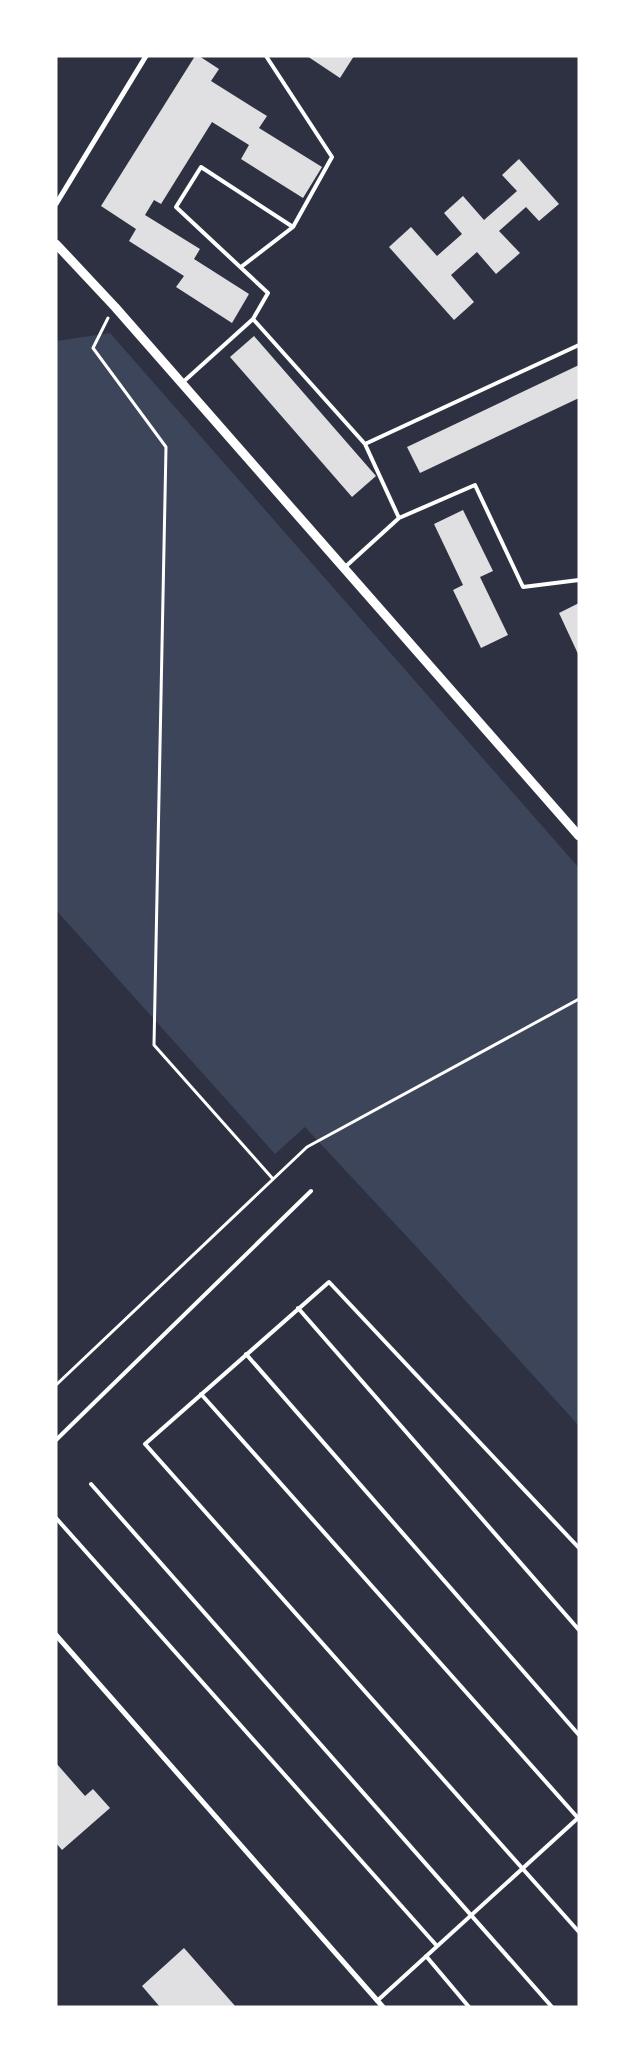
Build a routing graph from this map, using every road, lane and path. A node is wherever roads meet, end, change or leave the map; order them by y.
1 (146, 56) edge
2 (266, 56) edge
3 (56, 204) edge
4 (293, 228) junction
5 (56, 244) edge
6 (241, 267) junction
7 (114, 307) junction
8 (253, 319) junction
9 (579, 345) edge
10 (182, 383) junction
11 (365, 444) junction
12 (399, 518) junction
13 (344, 568) junction
14 (579, 580) edge
15 (579, 836) edge
16 (579, 999) edge
17 (273, 1179) junction
18 (311, 1191) dead end
19 (298, 1308) junction
20 (246, 1354) junction
21 (56, 1385) edge
22 (201, 1394) junction
23 (56, 1440) edge
24 (91, 1484) dead end
25 (56, 1518) edge
26 (579, 1548) edge
27 (579, 1630) edge
28 (56, 1635) edge
29 (579, 1735) edge
30 (578, 1819) edge
31 (522, 1868) junction
32 (472, 1914) junction
33 (579, 1932) edge
34 (437, 1946) junction
35 (426, 1956) junction
36 (377, 2001) junction
37 (383, 2007) edge
38 (469, 2007) edge
39 (552, 2007) edge

1 - 3 street
2 - 4 lane
4 - 6 lane
4 - 6 lane
5 - 7 street
6 - 8 lane
7 - 10 street
7 - 17 path
8 - 10 lane
8 - 11 lane
9 - 11 lane
10 - 13 street
11 - 12 lane
12 - 13 lane
12 - 14 lane
13 - 15 street
16 - 17 path
17 - 21 path
18 - 23 lane
19 - 20 lane
19 - 26 lane
19 - 27 lane
20 - 22 lane
20 - 29 lane
22 - 30 lane
22 - 31 lane
24 - 32 lane
25 - 34 lane
28 - 36 street
30 - 31 lane
31 - 32 lane
31 - 33 lane
32 - 34 lane
32 - 39 lane
34 - 35 lane
35 - 36 lane
35 - 38 lane
36 - 37 street

